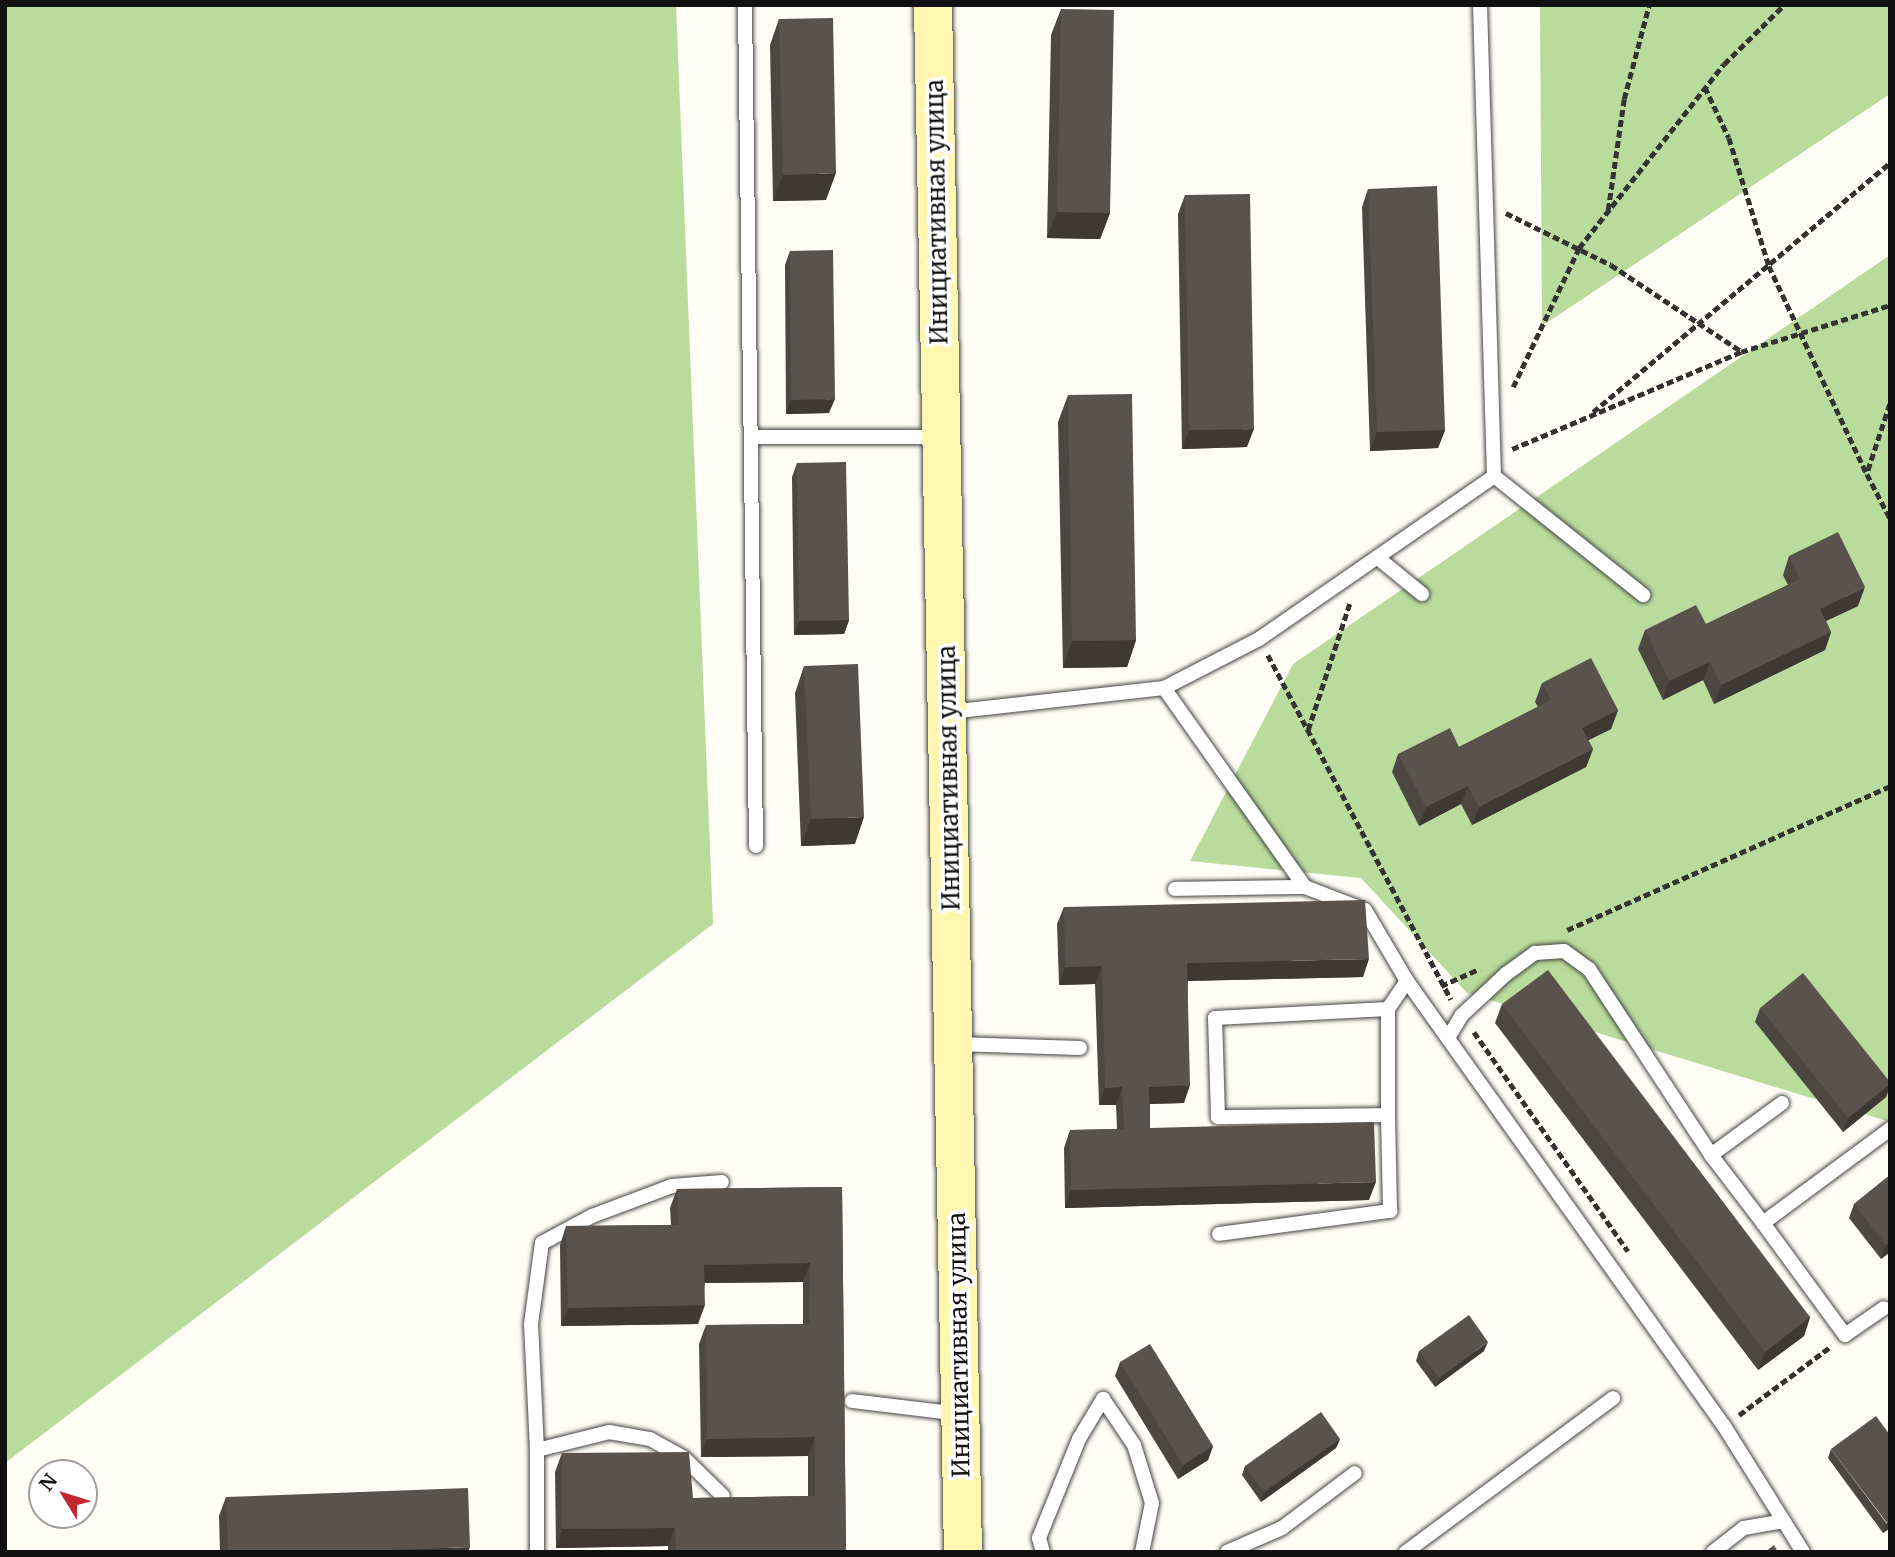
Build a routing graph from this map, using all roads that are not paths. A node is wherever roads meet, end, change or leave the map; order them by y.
1 (745, 5) edge
2 (933, 5) edge
3 (1480, 5) edge
4 (941, 437) junction
5 (753, 438) junction
6 (1494, 477) junction
7 (1378, 558) junction
8 (1422, 594) dead end
9 (1643, 595) dead end
10 (1164, 688) junction
11 (948, 712) junction
12 (757, 846) dead end
13 (1305, 887) junction
14 (1175, 889) dead end
15 (1407, 981) junction
16 (1388, 1009) junction
17 (1448, 1038) junction
18 (954, 1044) junction
19 (1080, 1048) dead end
20 (1782, 1103) dead end
21 (1388, 1115) junction
22 (1890, 1129) edge
23 (1711, 1155) junction
24 (722, 1182) dead end
25 (1763, 1223) junction
26 (1219, 1234) dead end
27 (1884, 1308) dead end
28 (1613, 1398) dead end
29 (852, 1401) dead end
30 (960, 1414) junction
31 (537, 1450) junction
32 (1355, 1473) dead end
33 (723, 1496) edge
34 (1783, 1521) junction
35 (537, 1552) edge
36 (962, 1552) edge
37 (1043, 1552) edge
38 (1142, 1552) edge
39 (1227, 1552) edge
40 (1406, 1552) edge
41 (1713, 1552) edge
42 (1803, 1552) edge

1 - 5 lane
2 - 4 main road, Инициативная улица
3 - 6 lane
4 - 5 lane
4 - 11 main road, Инициативная улица
5 - 12 lane
6 - 7 lane
6 - 9 lane
7 - 8 lane
7 - 10 lane
10 - 11 lane
10 - 13 lane
11 - 18 main road, Инициативная улица
13 - 14 lane
13 - 15 lane
15 - 16 lane
15 - 17 lane
16 - 21 lane
16 - 21 lane
17 - 23 lane
17 - 34 lane
18 - 19 lane
18 - 30 main road, Инициативная улица
20 - 23 lane
21 - 26 lane
22 - 25 lane
23 - 25 lane
24 - 31 lane
25 - 27 lane
28 - 40 lane
29 - 30 lane
30 - 36 main road, Инициативная улица
31 - 33 lane
31 - 35 lane
32 - 39 lane
34 - 41 lane
34 - 42 lane
37 - 38 lane

